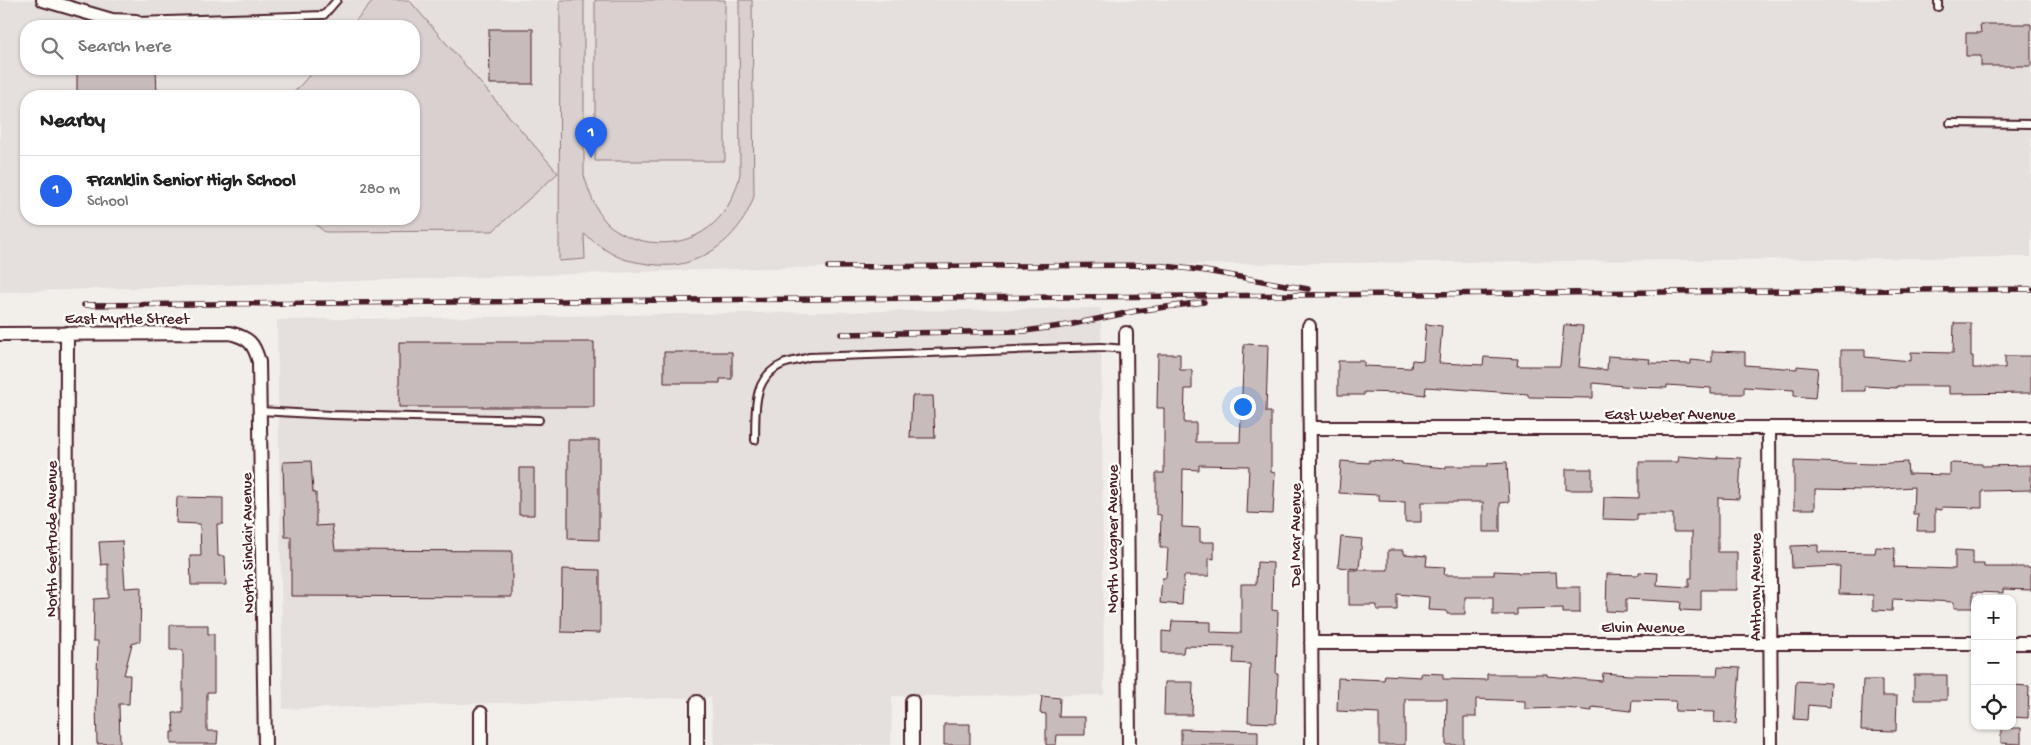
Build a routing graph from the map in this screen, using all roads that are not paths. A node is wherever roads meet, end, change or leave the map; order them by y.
1 (44, 0) edge
2 (337, 0) edge
3 (136, 20) joint
4 (1950, 123) dead end
5 (2031, 124) edge
6 (1309, 326) dead end
7 (1126, 333) dead end
8 (0, 334) edge
9 (67, 334) junction
10 (251, 343) joint
11 (1126, 349) junction
12 (260, 411) junction
13 (539, 420) dead end
14 (1310, 428) junction
15 (2031, 428) edge
16 (1770, 430) junction
17 (756, 440) dead end
18 (1311, 643) junction
19 (1771, 643) junction
20 (1971, 643) edge
21 (2016, 643) edge
22 (2031, 643) edge
23 (912, 701) dead end
24 (697, 702) dead end
25 (481, 714) dead end
26 (66, 745) edge
27 (265, 745) edge
28 (481, 745) edge
29 (697, 745) edge
30 (912, 745) edge
31 (1129, 745) edge
32 (1312, 745) edge
33 (1771, 745) edge

1 - 3 street
2 - 3 lane
4 - 5 lane
6 - 14 street, Del Mar Avenue
7 - 11 street, North Wagner Avenue
8 - 9 street, East Myrtle Street
9 - 10 street, East Myrtle Street
9 - 26 street, North Gertrude Avenue
10 - 12 street, North Sinclair Avenue
11 - 17 lane
11 - 31 street, North Wagner Avenue
12 - 13 lane
12 - 27 street, North Sinclair Avenue
14 - 16 street, East Weber Avenue
14 - 18 street, Del Mar Avenue
15 - 16 street, East Weber Avenue
16 - 19 street, Anthony Avenue
18 - 19 street, Elvin Avenue
18 - 32 street, Del Mar Avenue
19 - 20 street, Elvin Avenue
19 - 33 street, Anthony Avenue
21 - 22 street
23 - 30 street
24 - 29 street
25 - 28 street

